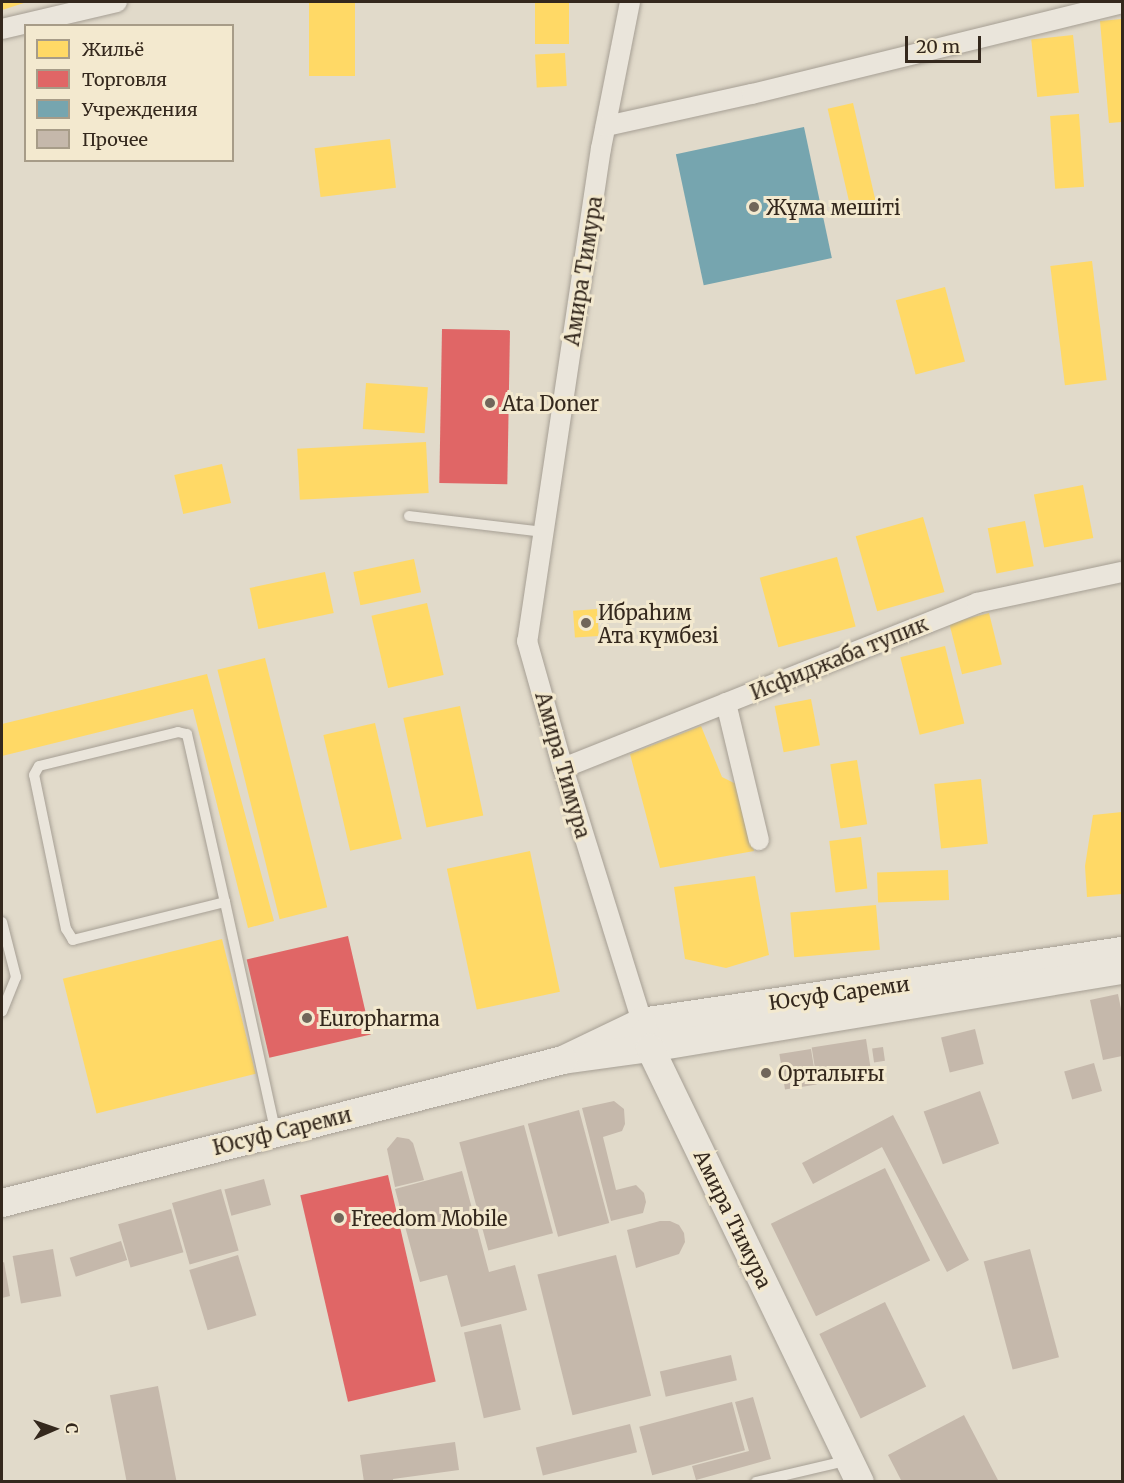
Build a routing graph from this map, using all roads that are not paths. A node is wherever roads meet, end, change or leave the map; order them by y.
1 (117, 2) edge
2 (630, 2) edge
3 (1122, 3) edge
4 (27, 24) edge
5 (24, 25) edge
6 (2, 30) edge
7 (606, 126) junction
8 (409, 516) dead end
9 (543, 532) junction
10 (1122, 572) edge
11 (726, 703) junction
12 (563, 768) junction
13 (759, 840) dead end
14 (225, 902) junction
15 (2, 922) edge
16 (1122, 951) edge
17 (1122, 970) edge
18 (2, 1011) edge
19 (646, 1035) junction
20 (276, 1133) junction
21 (2, 1203) edge
22 (854, 1471) edge
23 (756, 1482) edge

1 - 4 street
2 - 7 street, Амира Тимура
3 - 7 street
5 - 6 street
7 - 9 street, Амира Тимура
8 - 9 lane
9 - 12 street, Амира Тимура
10 - 11 street, Исфиджаба тупик
11 - 12 street, Исфиджаба тупик
11 - 13 street
12 - 19 street, Амира Тимура
14 - 14 lane
14 - 20 lane
15 - 18 lane
16 - 19 main road, Юсуф Сареми
17 - 19 main road, Юсуф Сареми
19 - 20 main road, Юсуф Сареми
19 - 22 main road, Амира Тимура
20 - 21 main road, Юсуф Сареми
22 - 23 lane

